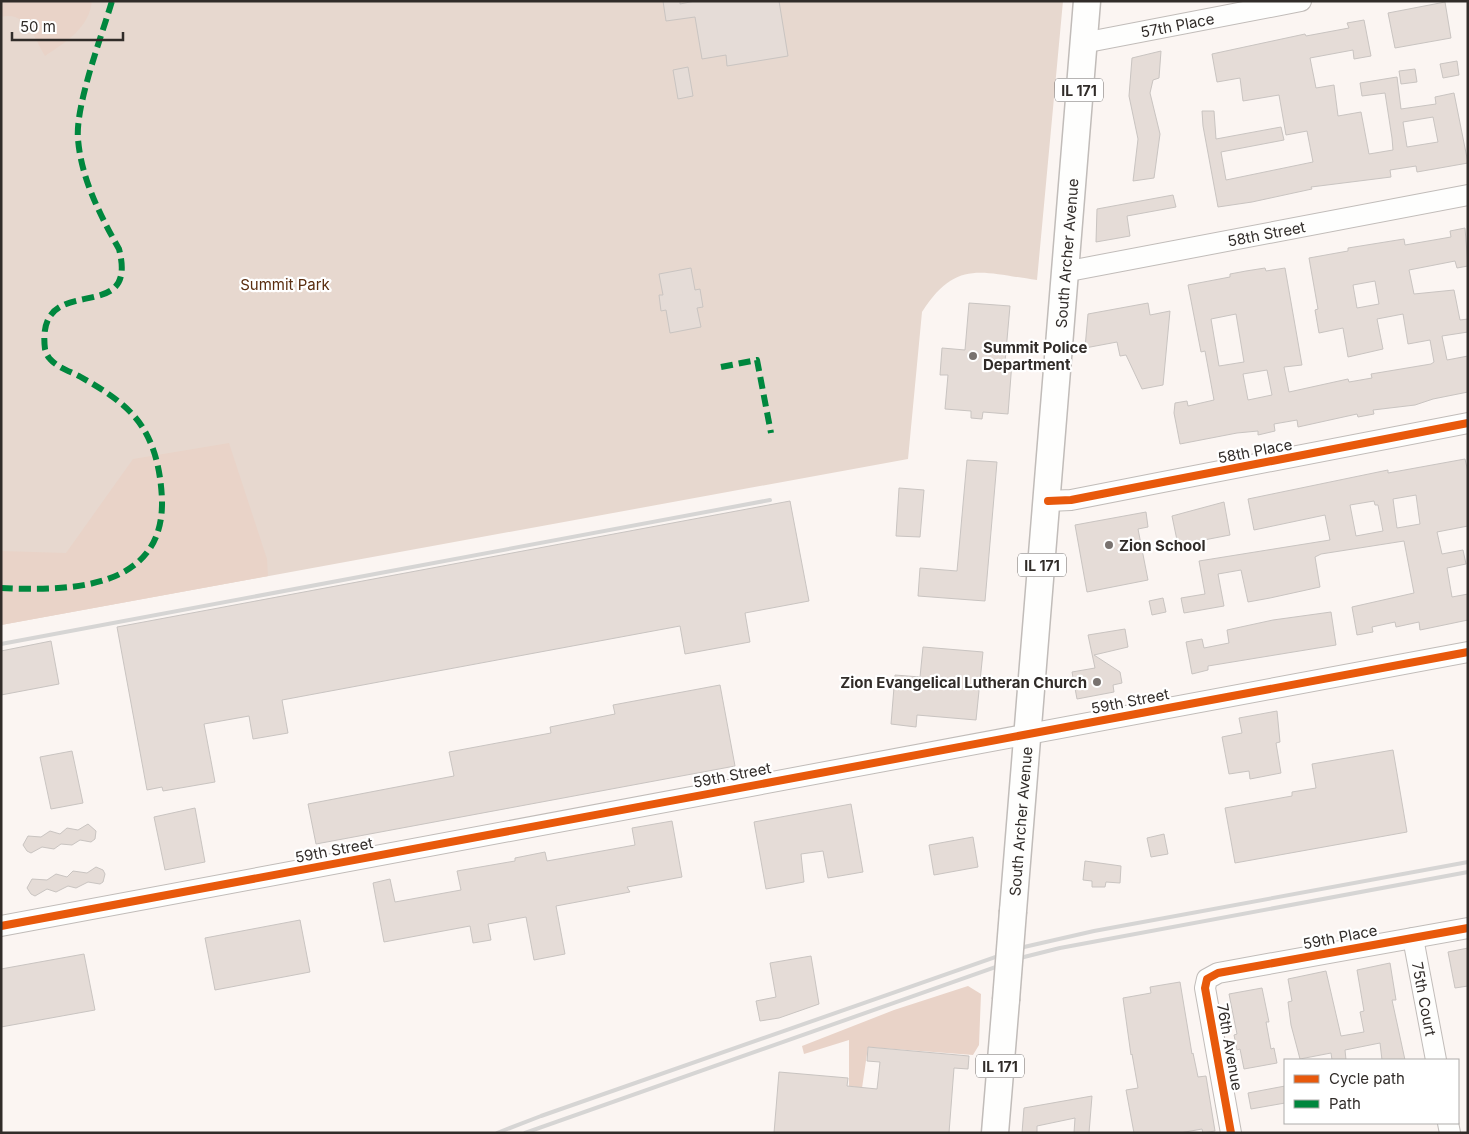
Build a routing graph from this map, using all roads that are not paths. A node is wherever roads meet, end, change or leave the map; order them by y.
1 (1087, 1) edge
2 (1301, 1) edge
3 (1083, 43) junction
4 (1468, 195) edge
5 (1064, 272) junction
6 (1468, 423) edge
7 (1048, 501) junction
8 (1468, 652) edge
9 (1028, 734) junction
10 (1, 926) edge
11 (1468, 928) edge
12 (1412, 938) junction
13 (1218, 974) joint
14 (1436, 1059) edge
15 (995, 1133) edge
16 (1231, 1133) edge

1 - 3 main road, South Archer Avenue / IL 171
2 - 3 street, 57th Place
3 - 5 main road, South Archer Avenue / IL 171
4 - 5 street, 58th Street
5 - 7 main road, South Archer Avenue / IL 171
6 - 7 street, 58th Place
7 - 9 main road, South Archer Avenue / IL 171
8 - 9 street, 59th Street
9 - 10 street, 59th Street
9 - 15 main road, South Archer Avenue / IL 171, bridge
11 - 12 street, 59th Place
12 - 13 street, 59th Place
12 - 14 street, 75th Court
13 - 16 street, 76th Avenue

